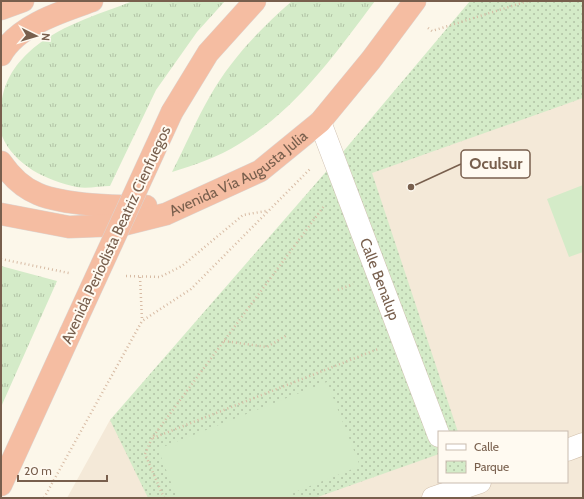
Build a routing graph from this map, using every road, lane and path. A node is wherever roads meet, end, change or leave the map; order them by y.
1 (23, 1) edge
2 (92, 1) edge
3 (255, 1) edge
4 (528, 1) edge
5 (411, 6) edge
6 (1, 9) edge
7 (1, 54) edge
8 (320, 122) junction
9 (330, 149) junction
10 (1, 162) edge
11 (346, 192) junction
12 (203, 198) junction
13 (266, 211) junction
14 (1, 214) edge
15 (1, 259) edge
16 (77, 273) dead end
17 (124, 276) dead end
18 (140, 277) junction
19 (142, 321) junction
20 (287, 335) dead end
21 (402, 340) junction
22 (224, 341) junction
23 (438, 433) edge
24 (152, 438) junction
25 (583, 444) edge
26 (568, 450) edge
27 (474, 483) edge
28 (1, 485) edge
29 (458, 486) edge
30 (44, 498) edge
31 (164, 498) edge
32 (433, 498) edge

1 - 6 highway
2 - 7 highway
3 - 28 highway, Avenida Periodista Beatriz Cienfuegos, bridge
4 - 5 path
5 - 8 highway, Avenida Vía Augusta Julia
8 - 9 street, Calle Benalup
8 - 12 highway, Avenida Vía Augusta Julia
9 - 11 street, Calle Benalup
9 - 13 path
10 - 12 highway
11 - 21 street, Calle Benalup
11 - 22 path
12 - 14 highway, Avenida Vía Augusta Julia
13 - 18 path
13 - 19 path
15 - 16 path
17 - 18 path
18 - 19 path
19 - 30 path
20 - 22 path
21 - 23 street, Calle Benalup
21 - 24 path
22 - 24 path
24 - 31 path
25 - 26 street
27 - 29 street
29 - 32 street

